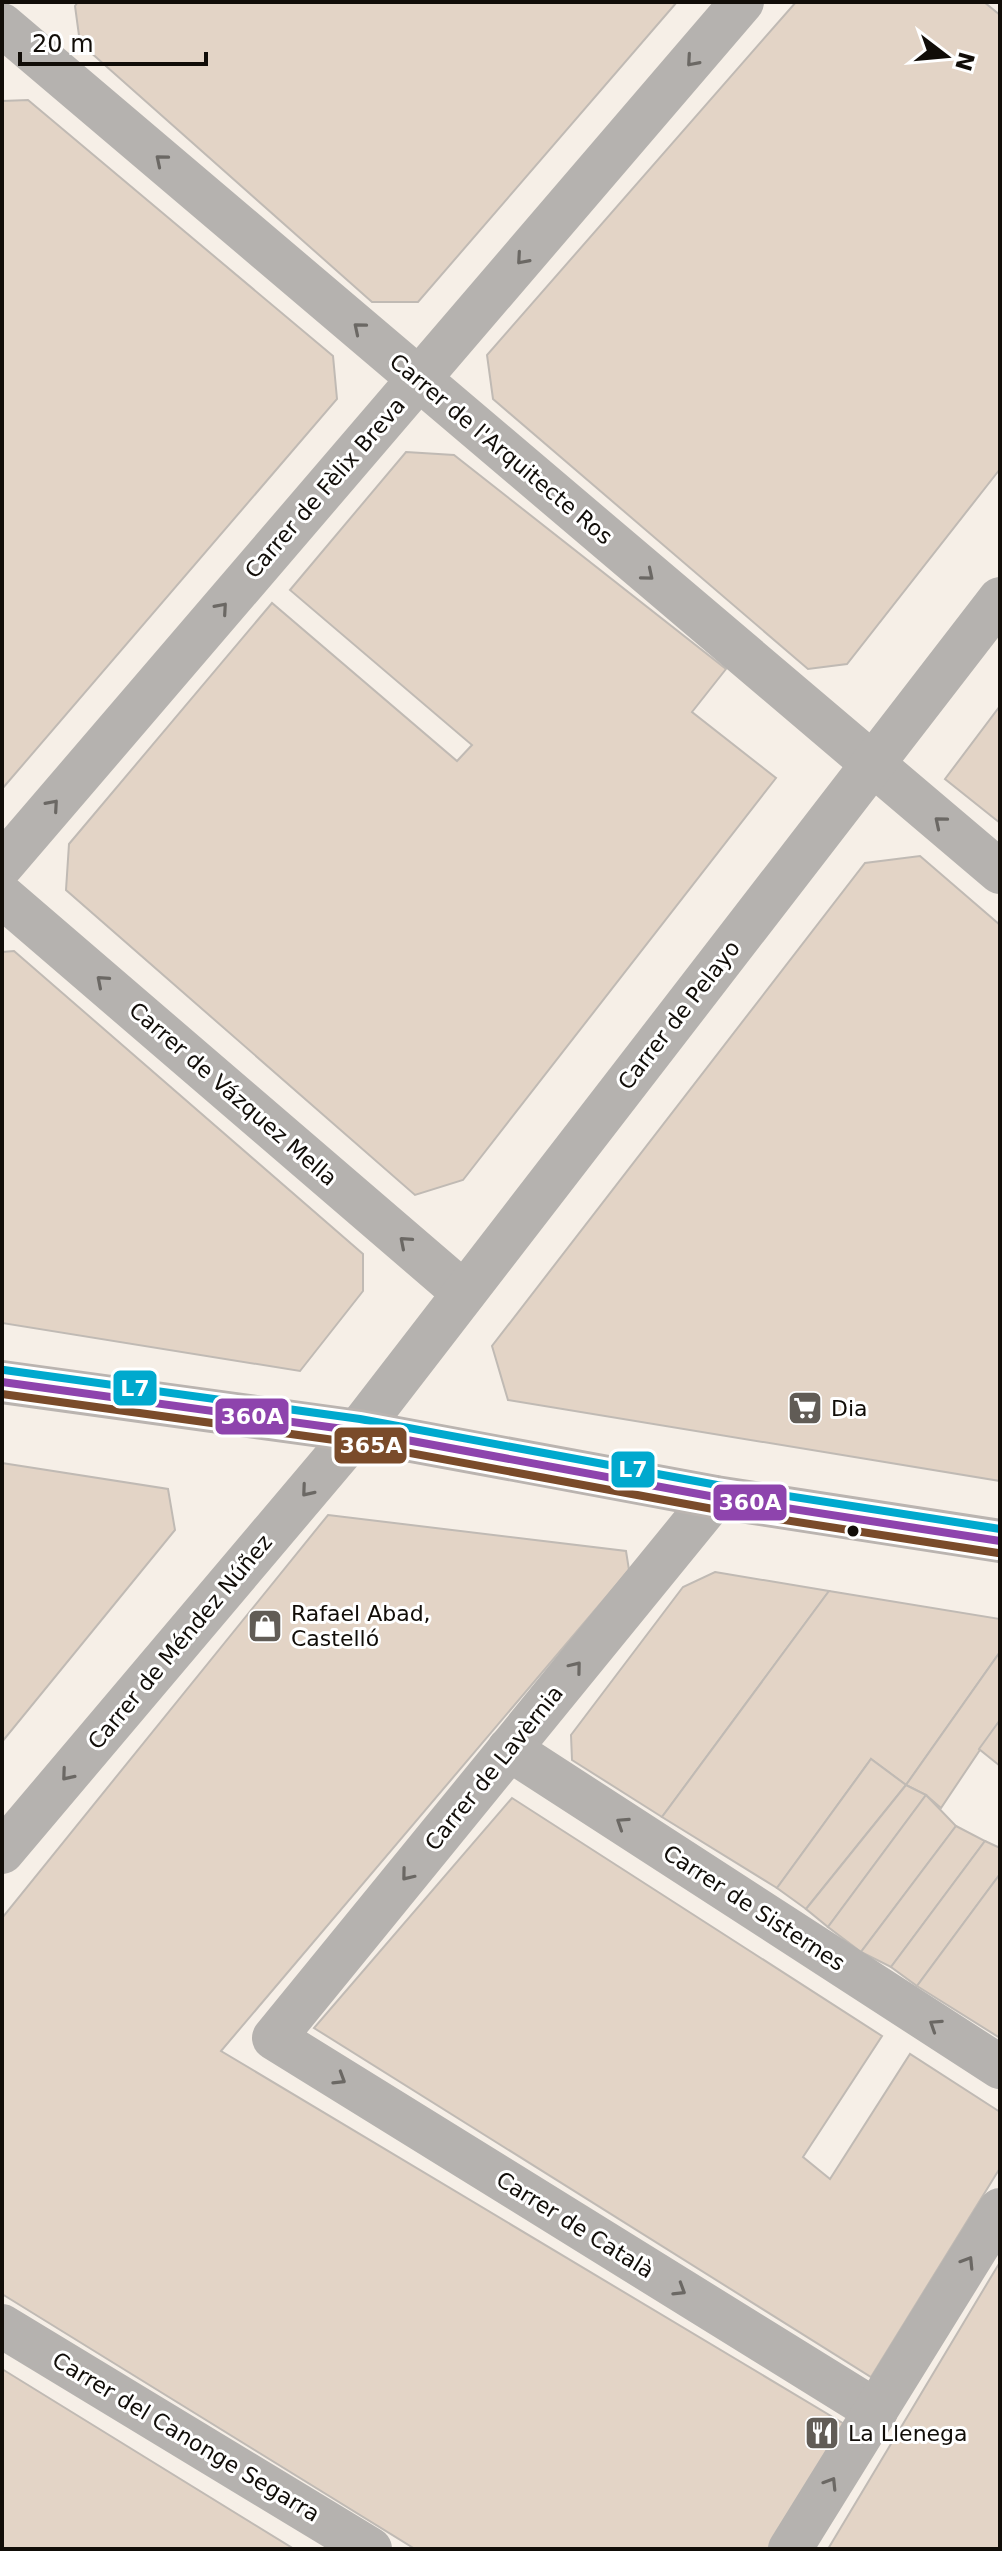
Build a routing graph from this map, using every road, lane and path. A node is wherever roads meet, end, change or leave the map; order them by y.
1 (742, 2) edge
2 (2, 25) edge
3 (418, 379) junction
4 (1000, 599) edge
5 (872, 764) junction
6 (2, 865) edge
7 (1000, 872) edge
8 (2, 896) edge
9 (464, 1293) junction
10 (2, 1382) edge
11 (358, 1431) junction
12 (715, 1497) junction
13 (1000, 1541) edge
14 (509, 1749) junction
15 (2, 1852) edge
16 (274, 2038) joint
17 (1000, 2067) edge
18 (1000, 2210) edge
19 (2, 2326) edge
20 (876, 2411) junction
21 (370, 2549) edge
22 (790, 2549) edge

1 -> 3 street, Carrer de Fèlix Breva
3 -> 2 street, Carrer de l'Arquitecte Ros
3 -> 5 street, Carrer de l'Arquitecte Ros
6 -> 3 street, Carrer de Fèlix Breva
4 - 5 street, Carrer de Pelayo
7 -> 5 street, Carrer de l'Arquitecte Ros
5 - 9 street, Carrer de Pelayo
9 -> 8 street, Carrer de Vázquez Mella
9 - 11 street, Carrer de Pelayo
10 - 11 main road
11 - 12 main road
11 -> 15 street, Carrer de Méndez Núñez
12 - 13 main road
14 -> 12 street, Carrer de Lavèrnia
14 -> 16 street, Carrer de Lavèrnia
17 -> 14 street, Carrer de Sisternes
16 -> 20 street, Carrer de Català
20 -> 18 street
19 - 21 street, Carrer del Canonge Segarra
22 -> 20 street

